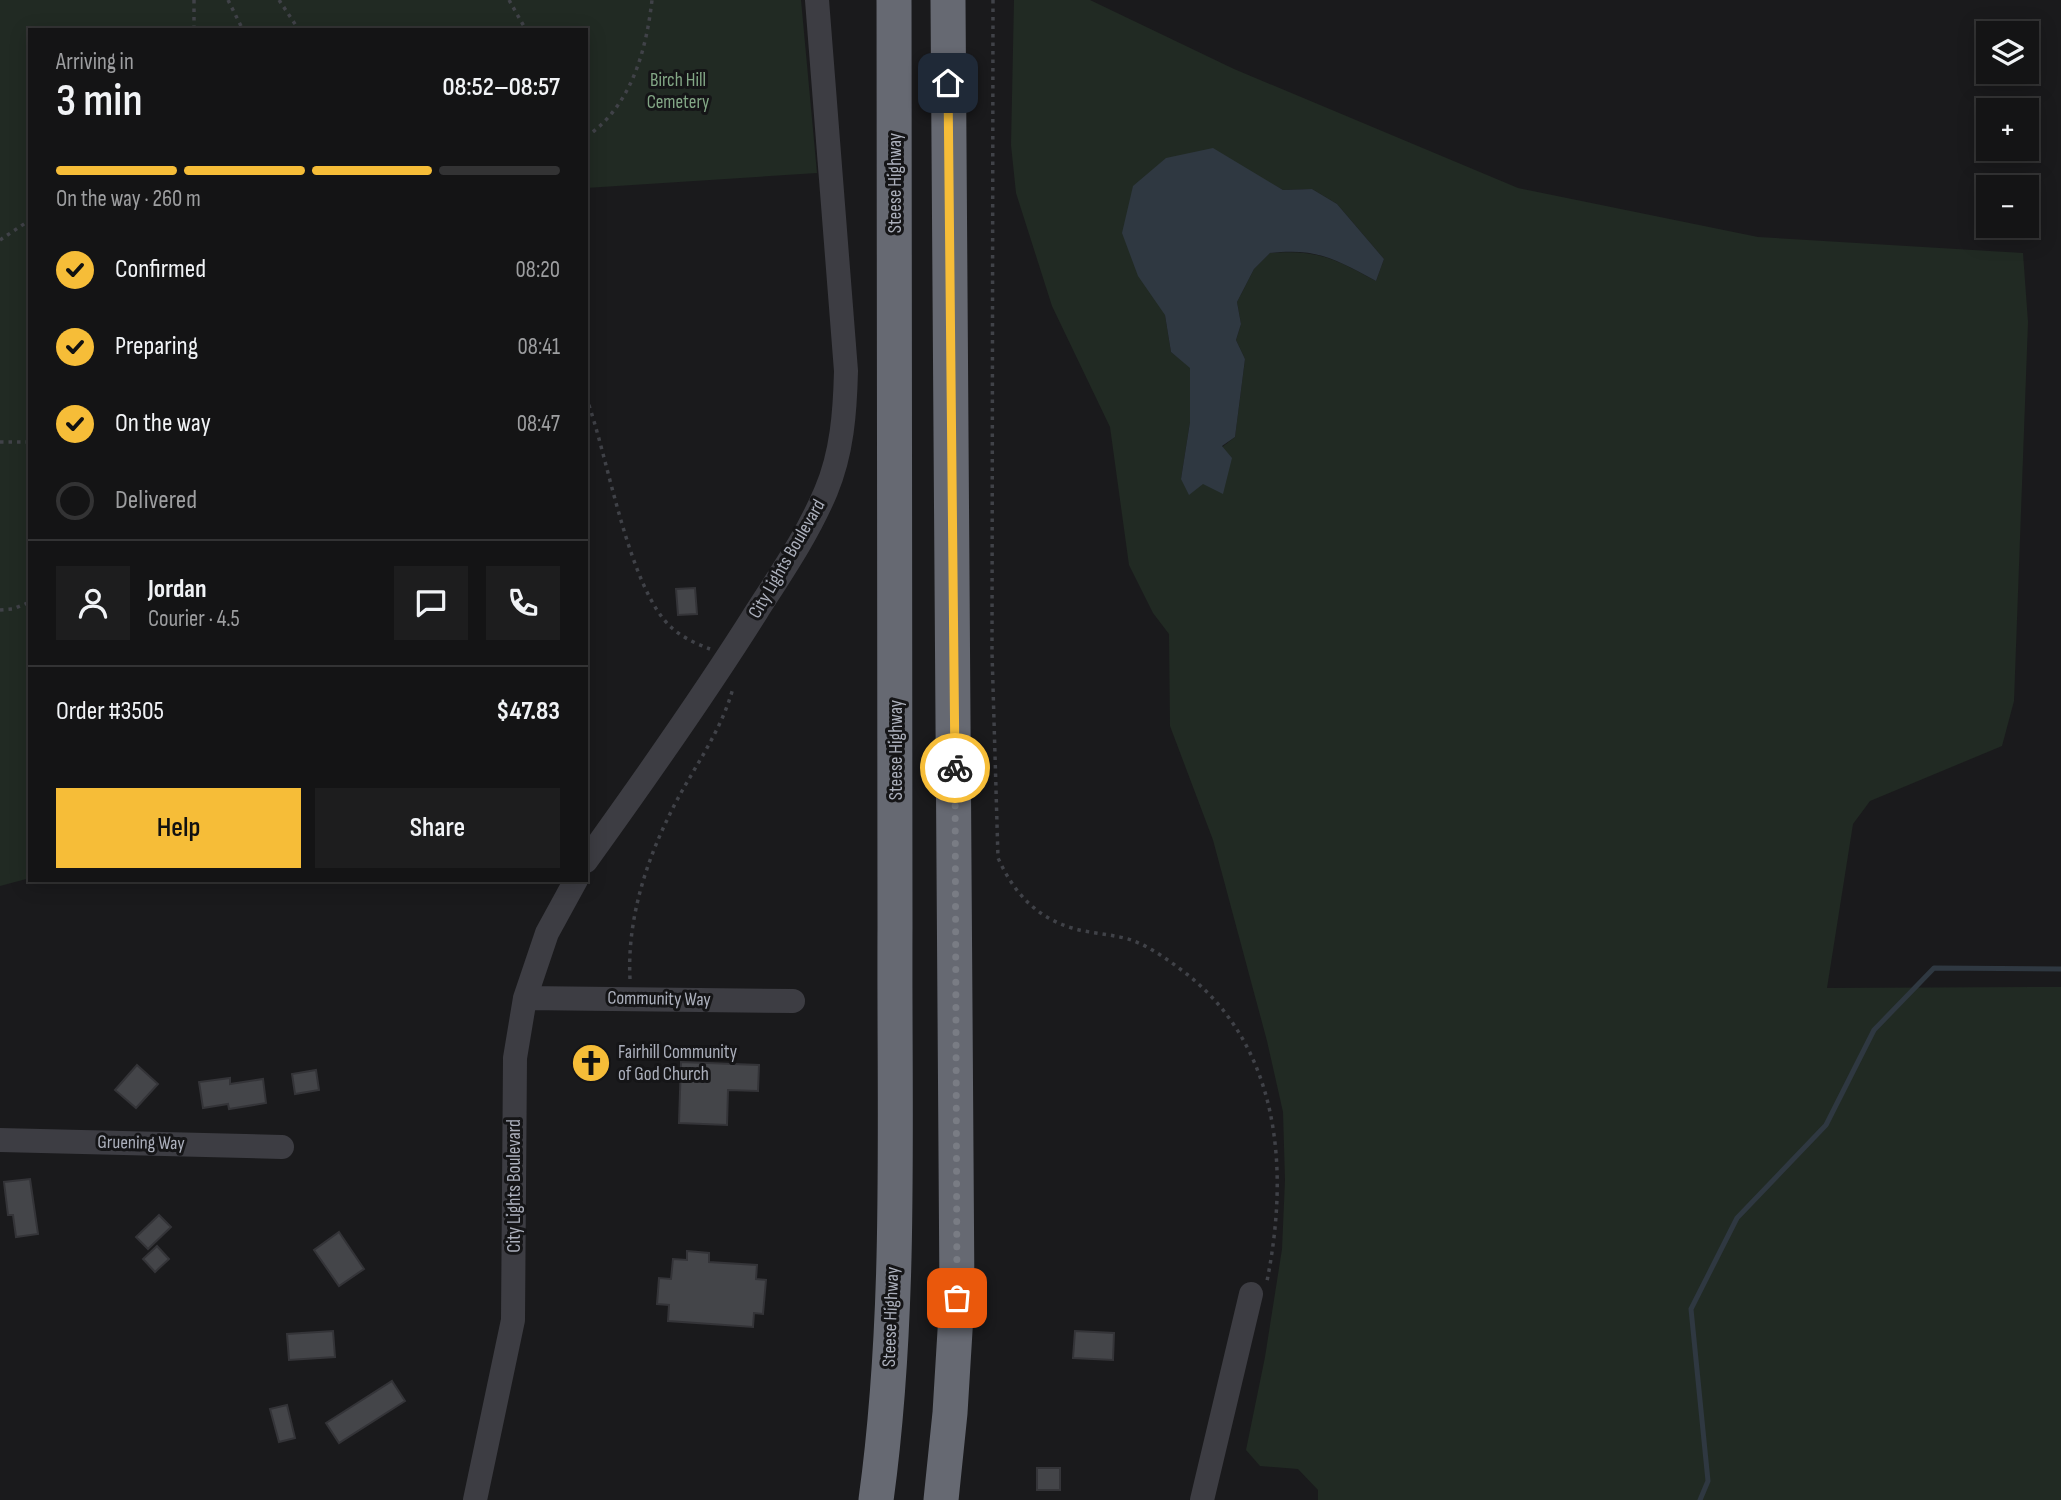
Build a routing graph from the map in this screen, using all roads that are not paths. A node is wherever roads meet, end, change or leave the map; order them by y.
1 (817, 0) edge
2 (894, 0) edge
3 (948, 0) edge
4 (588, 858) edge
5 (575, 882) edge
6 (525, 998) junction
7 (793, 1001) dead end
8 (0, 1140) edge
9 (282, 1147) dead end
10 (1259, 1288) road end
11 (475, 1500) edge
12 (876, 1500) edge
13 (941, 1500) edge
14 (1202, 1500) edge

1 - 4 street, City Lights Boulevard
2 - 12 highway, Steese Highway
3 - 13 highway
5 - 6 street, City Lights Boulevard
6 - 7 street, Community Way
6 - 11 street, City Lights Boulevard
8 - 9 street, Gruening Way
10 - 14 street

